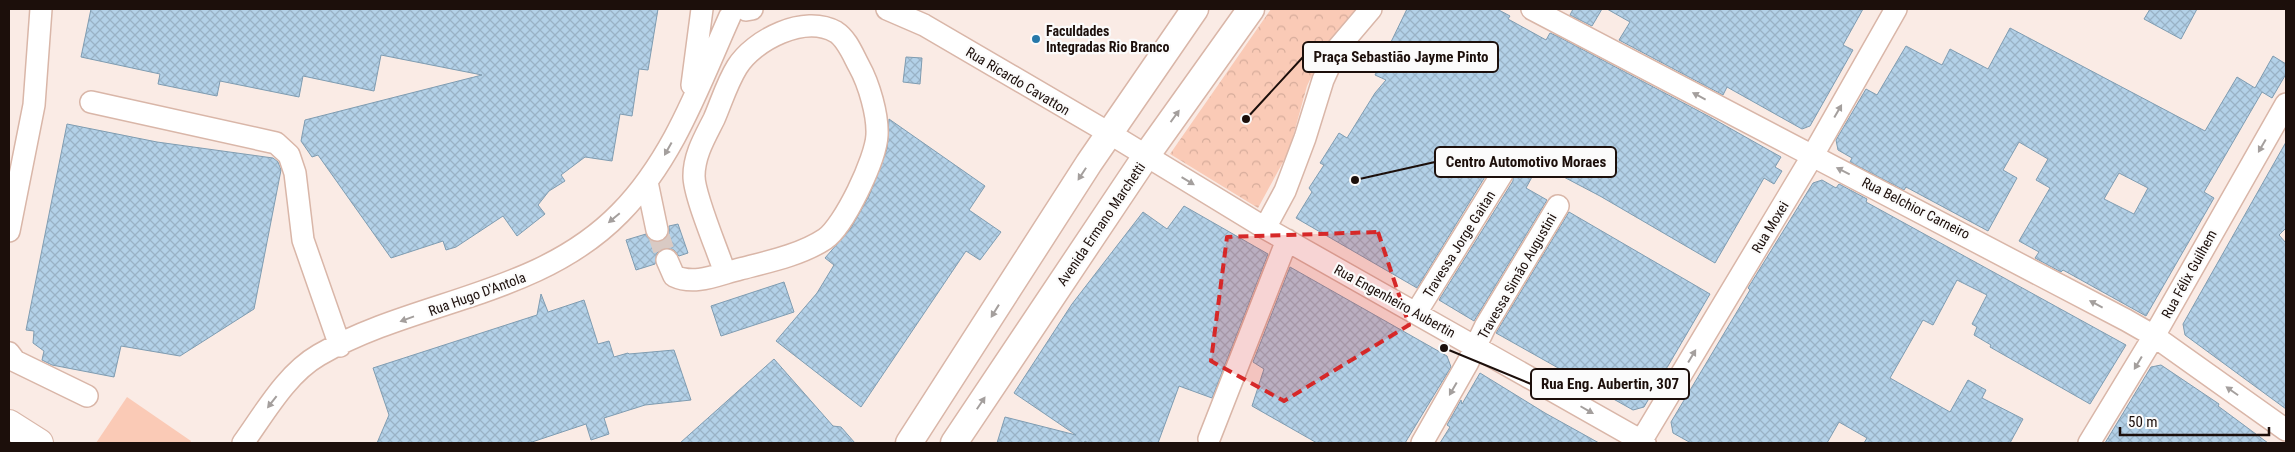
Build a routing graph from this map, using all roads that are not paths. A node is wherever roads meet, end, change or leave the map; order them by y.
1 (41, 9) edge
2 (702, 9) edge
3 (710, 9) edge
4 (887, 9) edge
5 (1195, 9) edge
6 (1251, 9) edge
7 (1371, 9) edge
8 (1896, 9) edge
9 (1537, 10) edge
10 (744, 11) edge
11 (923, 17) edge
12 (91, 102) dead end
13 (2286, 104) edge
14 (687, 114) junction
15 (1109, 133) junction
16 (1146, 156) junction
17 (1812, 156) junction
18 (1502, 174) dead end
19 (647, 182) junction
20 (1558, 206) dead end
21 (1265, 228) junction
22 (657, 230) tunnel mouth
23 (9, 231) edge
24 (1287, 240) junction
25 (666, 260) tunnel mouth
26 (725, 273) junction
27 (1416, 313) junction
28 (2154, 336) junction
29 (340, 346) junction
30 (1476, 346) junction
31 (9, 353) edge
32 (87, 396) dead end
33 (9, 424) edge
34 (2286, 430) edge
35 (1209, 440) dead end
36 (39, 443) edge
37 (243, 443) edge
38 (908, 443) edge
39 (954, 443) edge
40 (1422, 443) edge
41 (1642, 443) edge
42 (2089, 443) edge

1 - 23 street
2 - 14 street, Rua Hugo D'Antola
3 - 10 street
4 - 11 street, Rua Ricardo Cavatton
5 - 15 main road
16 -> 6 main road, Avenida Ermano Marchetti
7 - 21 street
17 -> 8 street, Rua Moxei
17 -> 9 street, Rua Belchior Carneiro
10 - 14 street, Rua Hugo D'Antola
11 - 15 street, Rua Ricardo Cavatton
12 - 29 street
13 -> 28 street, Rua Félix Guilhem
14 -> 19 street, Rua Hugo D'Antola
15 - 16 street, Rua Ricardo Cavatton
15 -> 38 main road
16 -> 21 street, Rua Engenheiro Aubertin
39 -> 16 main road, Avenida Ermano Marchetti
28 -> 17 street, Rua Belchior Carneiro
41 -> 17 street, Rua Moxei
18 - 27 street, Travessa Jorge Gaitan
19 - 22 street
19 -> 29 street, Rua Hugo D'Antola
20 - 30 street, Travessa Simão Augustini
21 - 24 street, Rua Engenheiro Aubertin
24 - 27 street, Rua Engenheiro Aubertin
24 - 35 street
25 - 26 street
26 - 26 street
27 - 30 street, Rua Engenheiro Aubertin
34 -> 28 street, Rua Belchior Carneiro
28 -> 42 street, Rua Félix Guilhem
29 -> 37 street, Rua Hugo D'Antola
30 -> 40 street, Travessa Simão Augustini
30 -> 41 street, Rua Engenheiro Aubertin
31 - 32 street
33 - 36 highway

